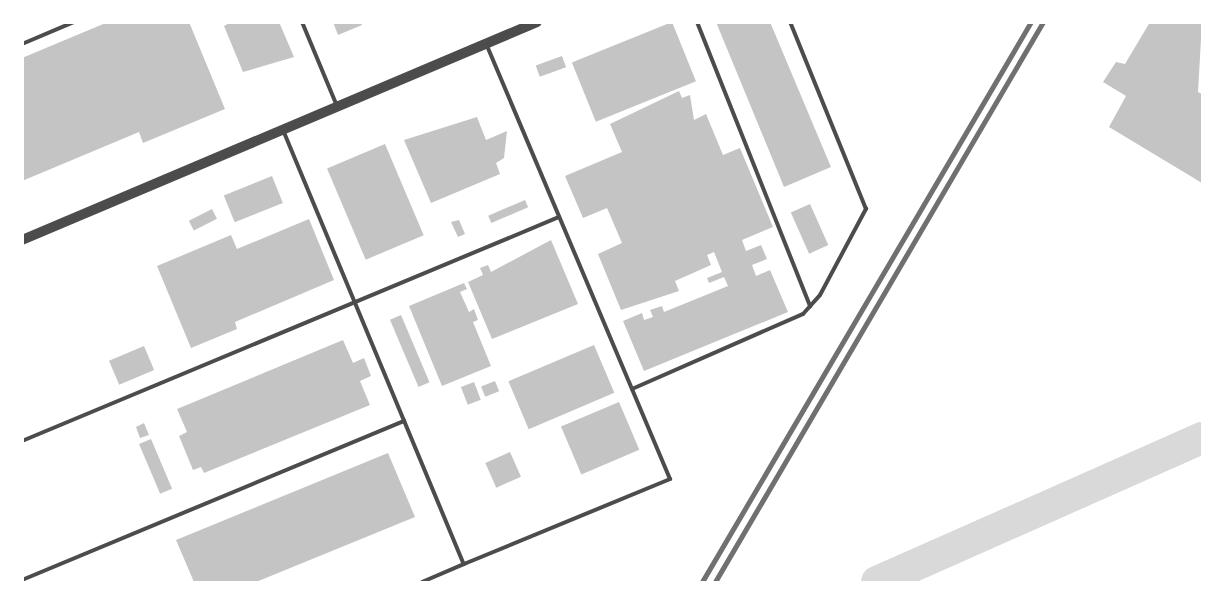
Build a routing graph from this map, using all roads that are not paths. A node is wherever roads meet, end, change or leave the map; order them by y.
1 (74, 22) edge
2 (302, 22) edge
3 (537, 22) edge
4 (697, 22) edge
5 (790, 22) edge
6 (22, 44) edge
7 (486, 44) junction
8 (337, 106) junction
9 (283, 130) junction
10 (559, 217) junction
11 (22, 240) edge
12 (355, 303) junction
13 (810, 306) junction
14 (632, 389) junction
15 (404, 421) junction
16 (22, 441) edge
17 (464, 564) junction
18 (22, 580) edge
19 (422, 582) edge

1 - 6 lane
2 - 8 lane
3 - 7 street
4 - 13 lane
5 - 13 lane
7 - 8 street
7 - 10 lane
8 - 9 street
9 - 11 street
9 - 12 lane
10 - 12 lane
10 - 14 lane
12 - 15 lane
12 - 16 lane
13 - 14 lane
14 - 17 lane
15 - 17 lane
15 - 18 lane
17 - 19 lane

